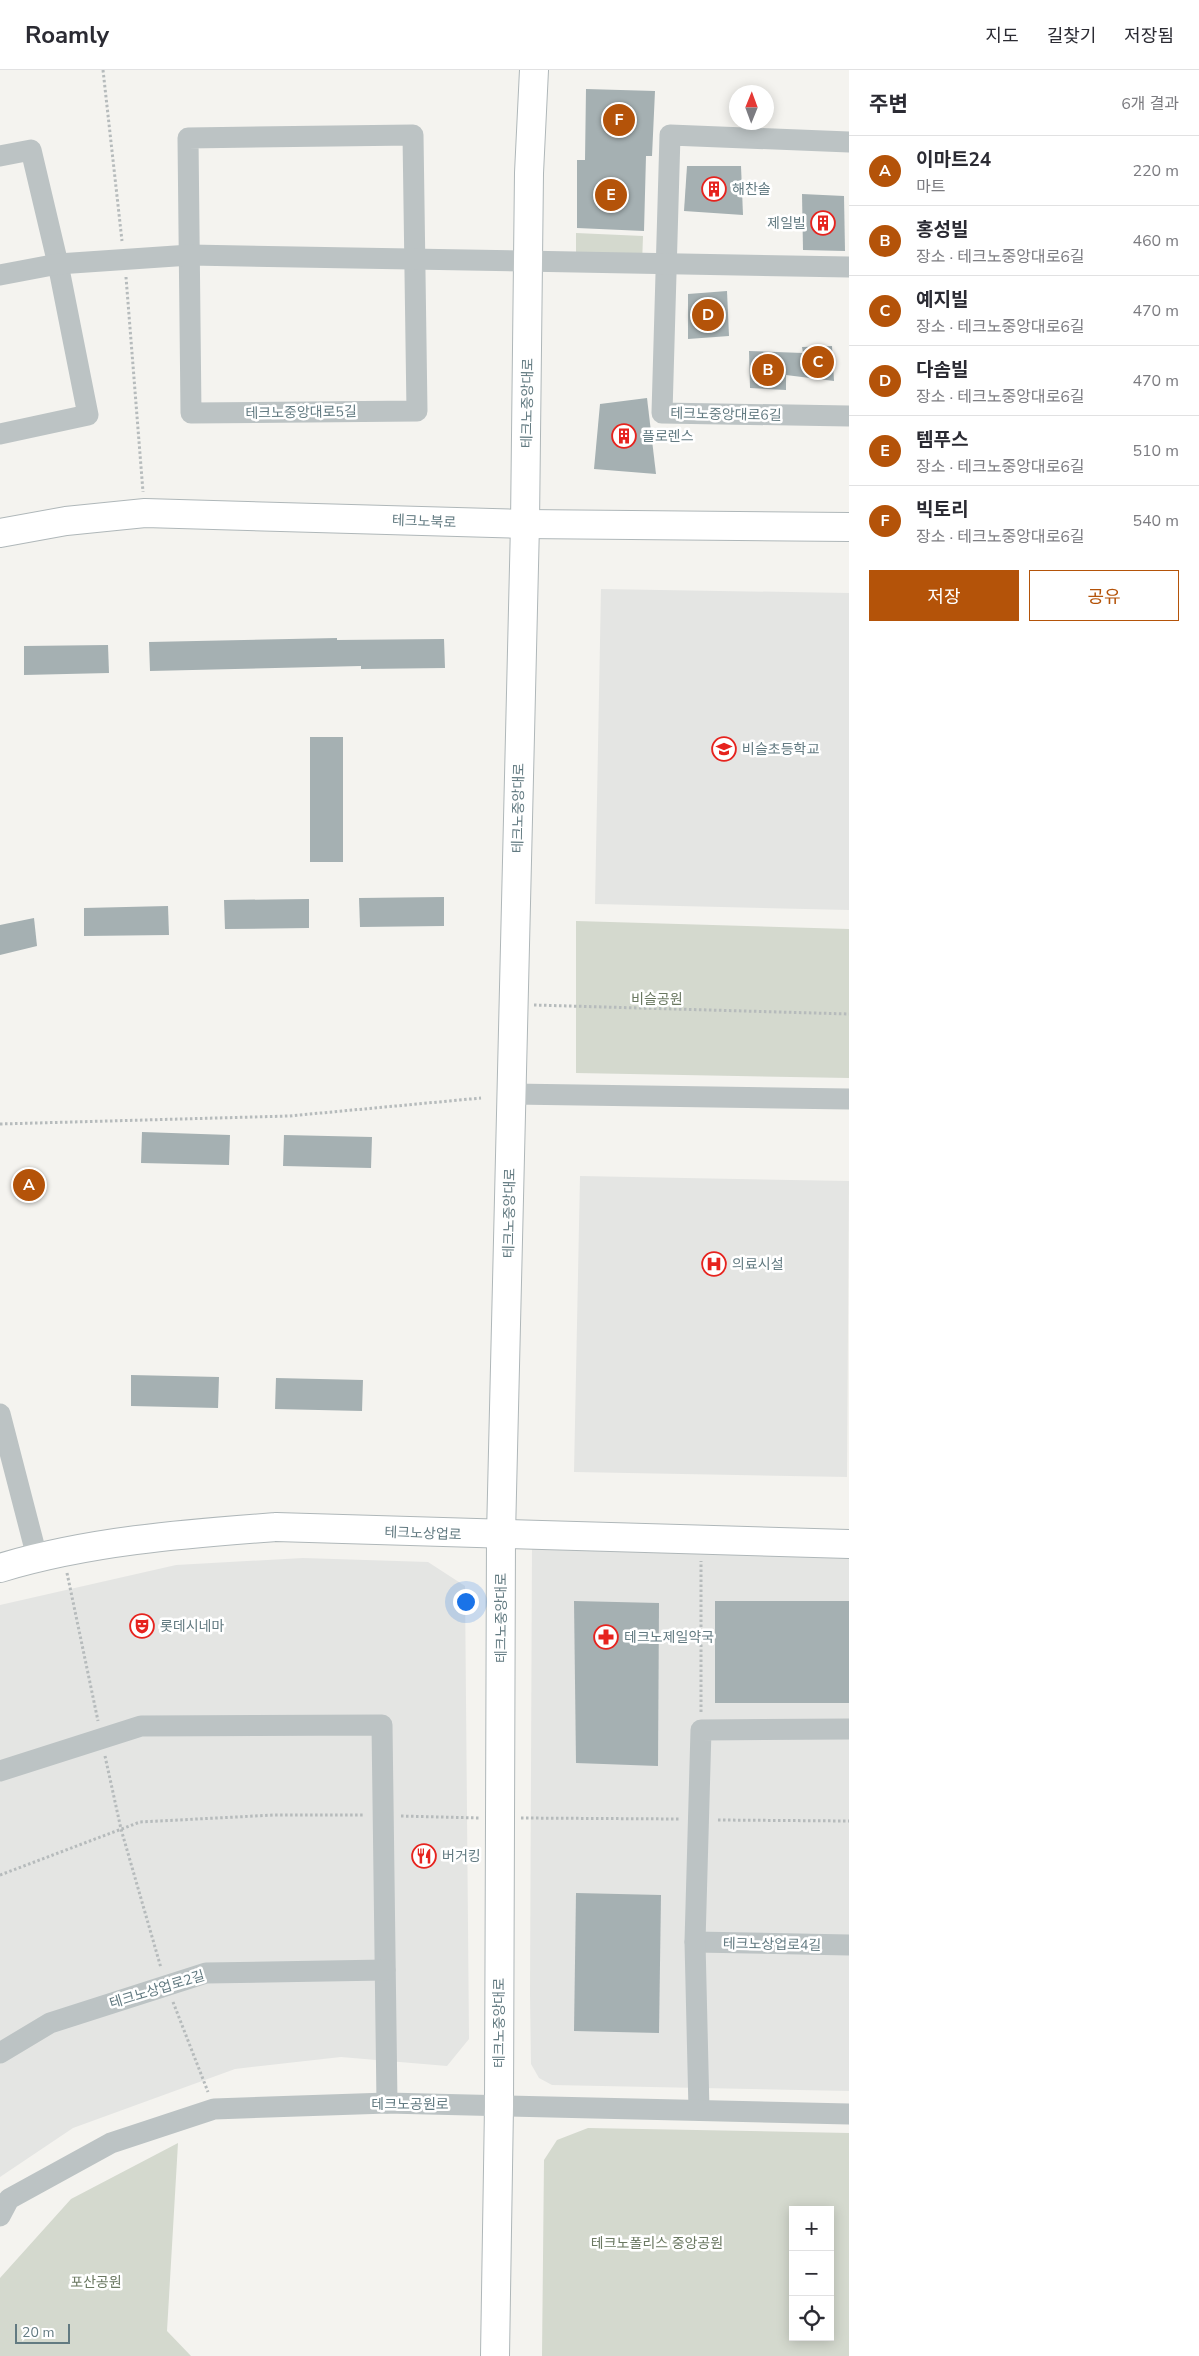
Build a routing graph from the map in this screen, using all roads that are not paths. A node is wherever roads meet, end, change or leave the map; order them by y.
1 (534, 70) edge
2 (849, 142) edge
3 (0, 156) edge
4 (190, 255) junction
5 (415, 259) junction
6 (528, 261) junction
7 (58, 264) junction
8 (666, 264) junction
9 (849, 267) edge
10 (0, 275) edge
11 (849, 416) edge
12 (0, 434) edge
13 (525, 524) junction
14 (849, 527) edge
15 (0, 533) edge
16 (512, 1094) junction
17 (849, 1099) edge
18 (0, 1414) edge
19 (501, 1535) junction
20 (849, 1544) edge
21 (37, 1556) junction
22 (0, 1568) edge
23 (849, 1729) edge
24 (0, 1771) edge
25 (695, 1942) junction
26 (849, 1945) edge
27 (385, 1970) junction
28 (0, 2053) edge
29 (387, 2103) junction
30 (499, 2106) junction
31 (699, 2110) junction
32 (849, 2114) edge
33 (3, 2201) edge
34 (495, 2356) edge

1 - 6 main road, 테크노중앙대로
2 - 8 street, 테크노중앙대로6길
3 - 7 street
4 - 5 street
4 - 5 street, 테크노중앙대로5길
4 - 5 street, 테크노중앙대로5길
4 - 7 street
5 - 6 street
6 - 8 street
6 - 13 main road, 테크노중앙대로
7 - 10 street
7 - 12 street
8 - 9 street
8 - 11 street, 테크노중앙대로6길
13 - 14 main road, 테크노북로
13 - 15 main road, 테크노북로
13 - 16 main road, 테크노중앙대로
16 - 17 street
16 - 19 main road, 테크노중앙대로
18 - 21 street
19 - 20 main road, 테크노상업로
19 - 21 main road, 테크노상업로
19 - 30 main road, 테크노중앙대로
21 - 22 main road, 테크노상업로
23 - 25 street
24 - 27 street
25 - 26 street, 테크노상업로4길
25 - 31 street
27 - 28 street, 테크노상업로2길
27 - 29 street
29 - 30 street, 테크노공원로
29 - 33 street, 테크노공원로
30 - 31 street, 테크노공원로
30 - 34 main road, 테크노중앙대로
31 - 32 street, 테크노공원로

